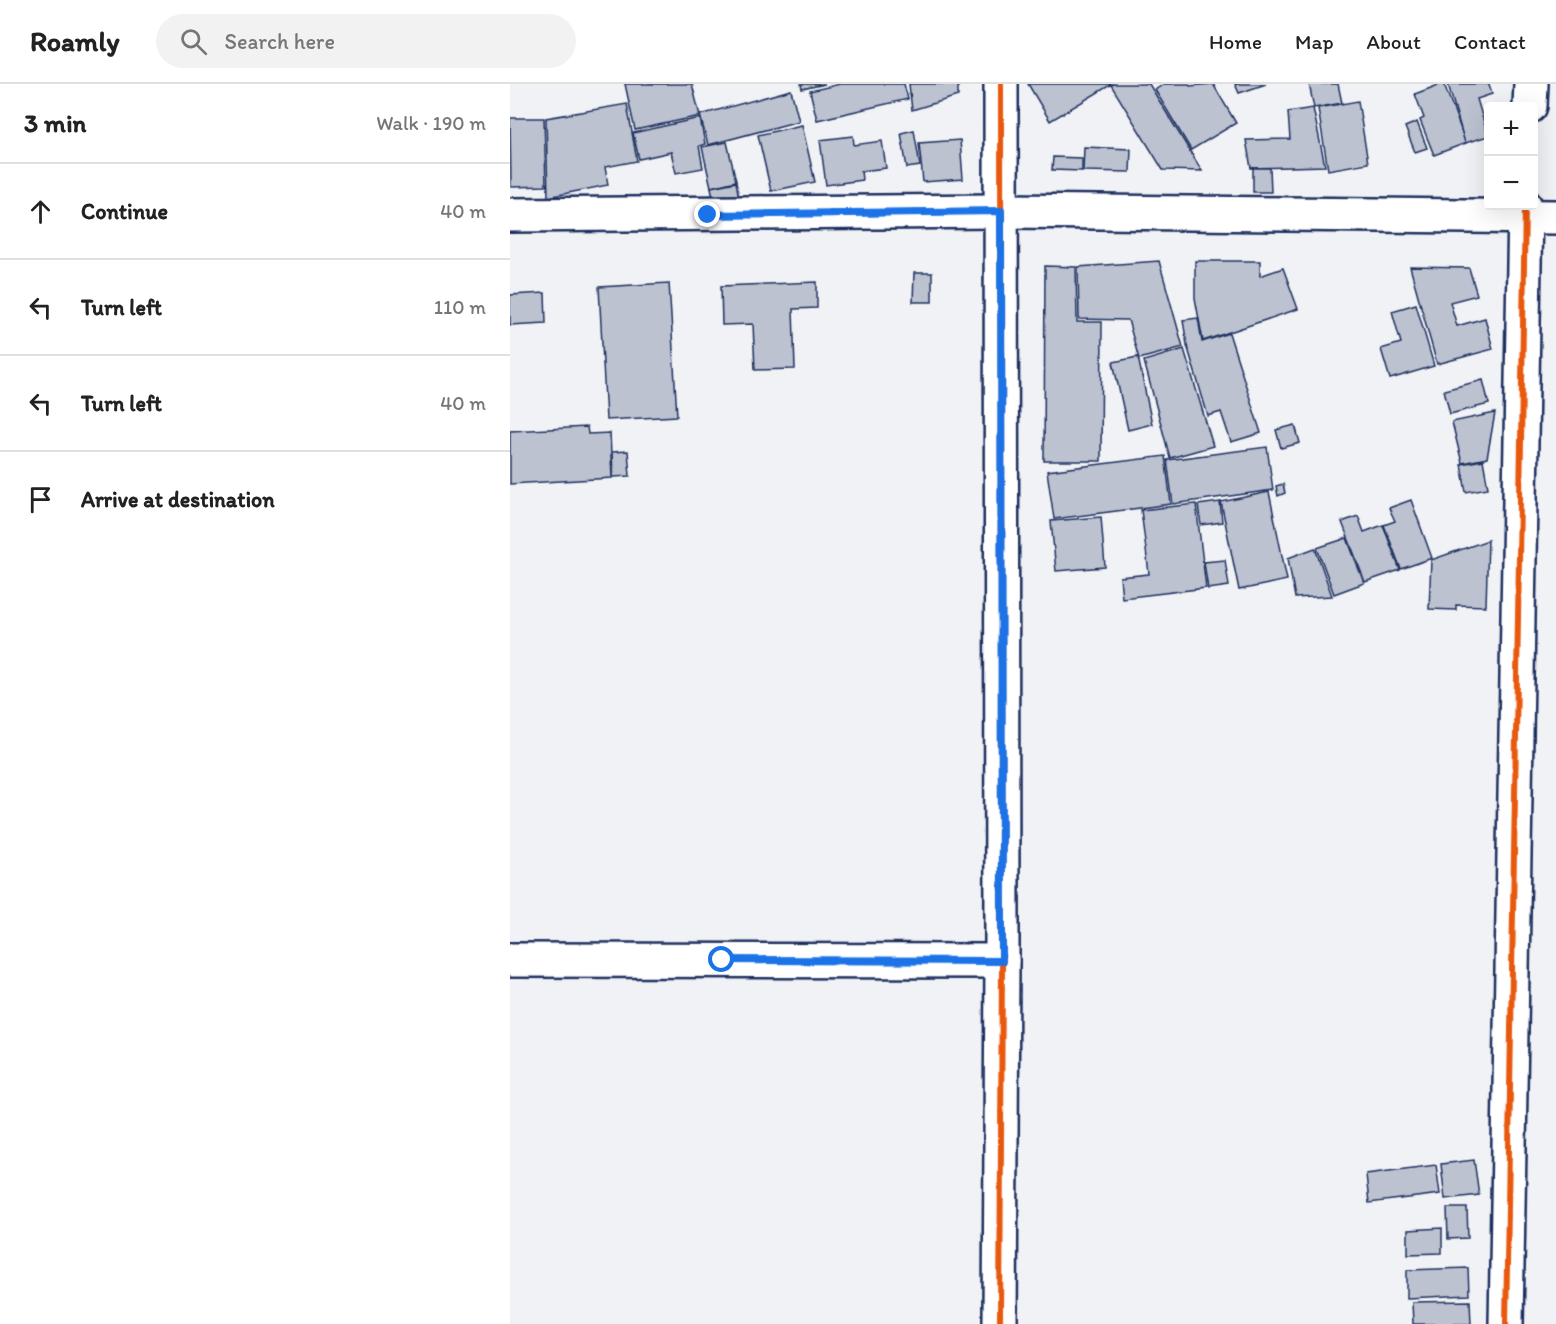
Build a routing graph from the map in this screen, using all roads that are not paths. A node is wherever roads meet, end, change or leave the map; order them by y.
1 (1001, 84) edge
2 (1531, 84) edge
3 (1530, 102) edge
4 (1001, 211) junction
5 (1535, 213) edge
6 (510, 215) edge
7 (510, 960) edge
8 (1002, 961) junction
9 (1000, 1324) edge
10 (1506, 1324) edge

1 - 4 street
2 - 3 street
4 - 5 street
4 - 6 street
4 - 8 street
5 - 10 street
7 - 8 street
8 - 9 street

